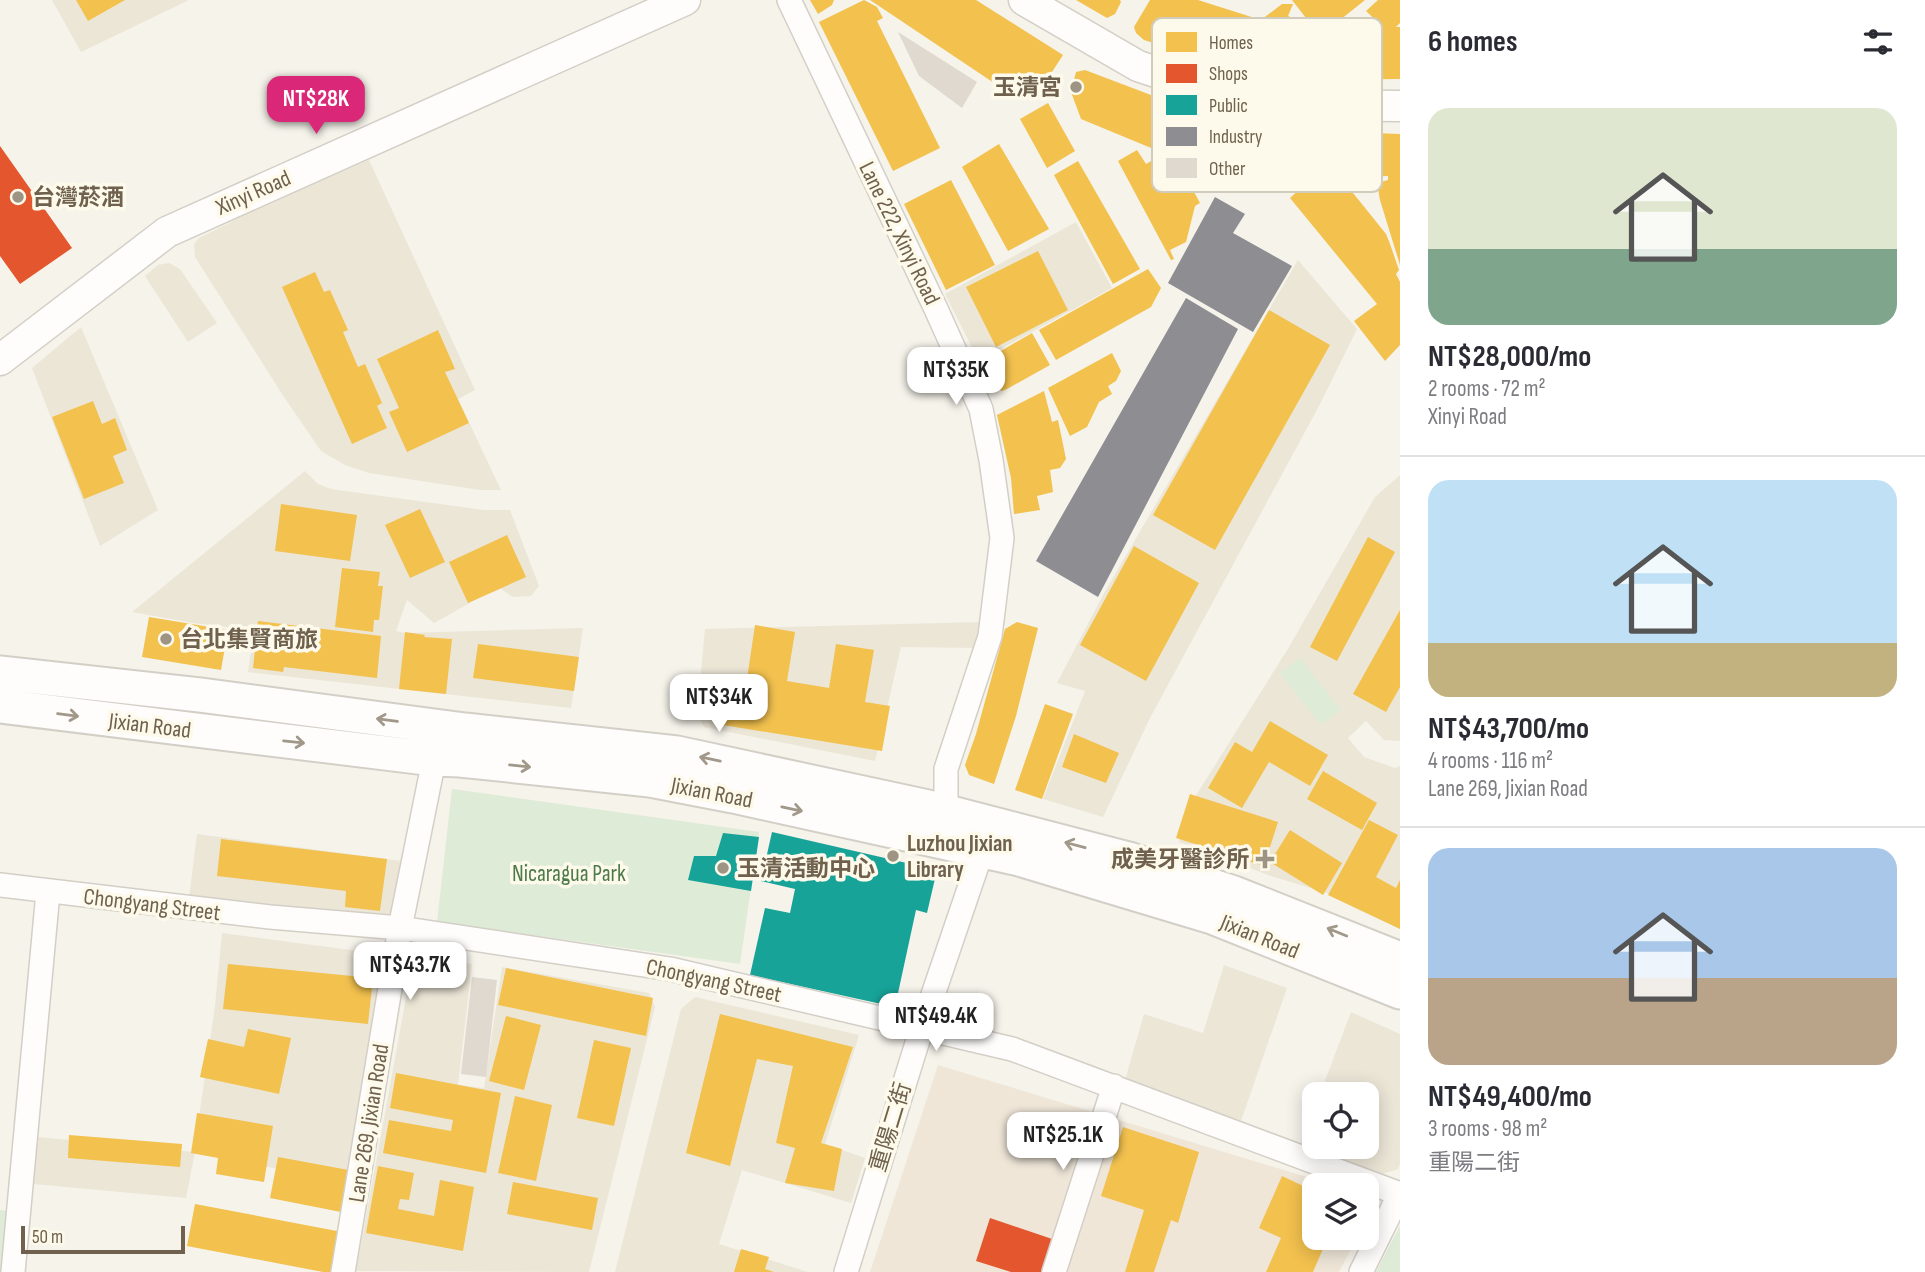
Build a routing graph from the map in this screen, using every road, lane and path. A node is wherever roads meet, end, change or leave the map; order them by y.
1 (685, 0) edge
2 (789, 0) edge
3 (1024, 0) edge
4 (1152, 71) edge
5 (1382, 106) edge
6 (1400, 106) edge
7 (0, 360) edge
8 (0, 673) edge
9 (0, 706) edge
10 (440, 726) junction
11 (434, 759) junction
12 (942, 826) junction
13 (986, 838) junction
14 (0, 885) edge
15 (48, 892) junction
16 (400, 928) junction
17 (1400, 959) edge
18 (1400, 992) edge
19 (922, 1027) junction
20 (1114, 1086) junction
21 (1400, 1193) edge
22 (13, 1272) edge
23 (343, 1272) edge
24 (846, 1272) edge
25 (1054, 1272) edge
26 (1361, 1272) edge

1 - 7 street, Xinyi Road
2 - 12 street, Lane 222, Xinyi Road
3 - 4 street
5 - 6 street
10 -> 8 main road, Jixian Road
9 -> 11 main road, Jixian Road
10 - 11 street, Lane 269, Jixian Road
12 -> 10 main road, Jixian Road
11 -> 12 main road, Jixian Road
11 - 16 street, Lane 269, Jixian Road
12 - 13 main road, Jixian Road
17 -> 13 main road, Jixian Road
13 - 18 main road, Jixian Road
13 - 19 street, 重陽二街
14 - 15 street, Chongyang Street
15 - 16 street, Chongyang Street
15 - 22 street
16 - 19 street, Chongyang Street
16 - 23 street, Lane 269, Jixian Road
19 - 20 street, Chongyang Street
19 - 24 street, 重陽二街
20 - 21 street, Chongyang Street
20 - 25 street
21 - 26 street

